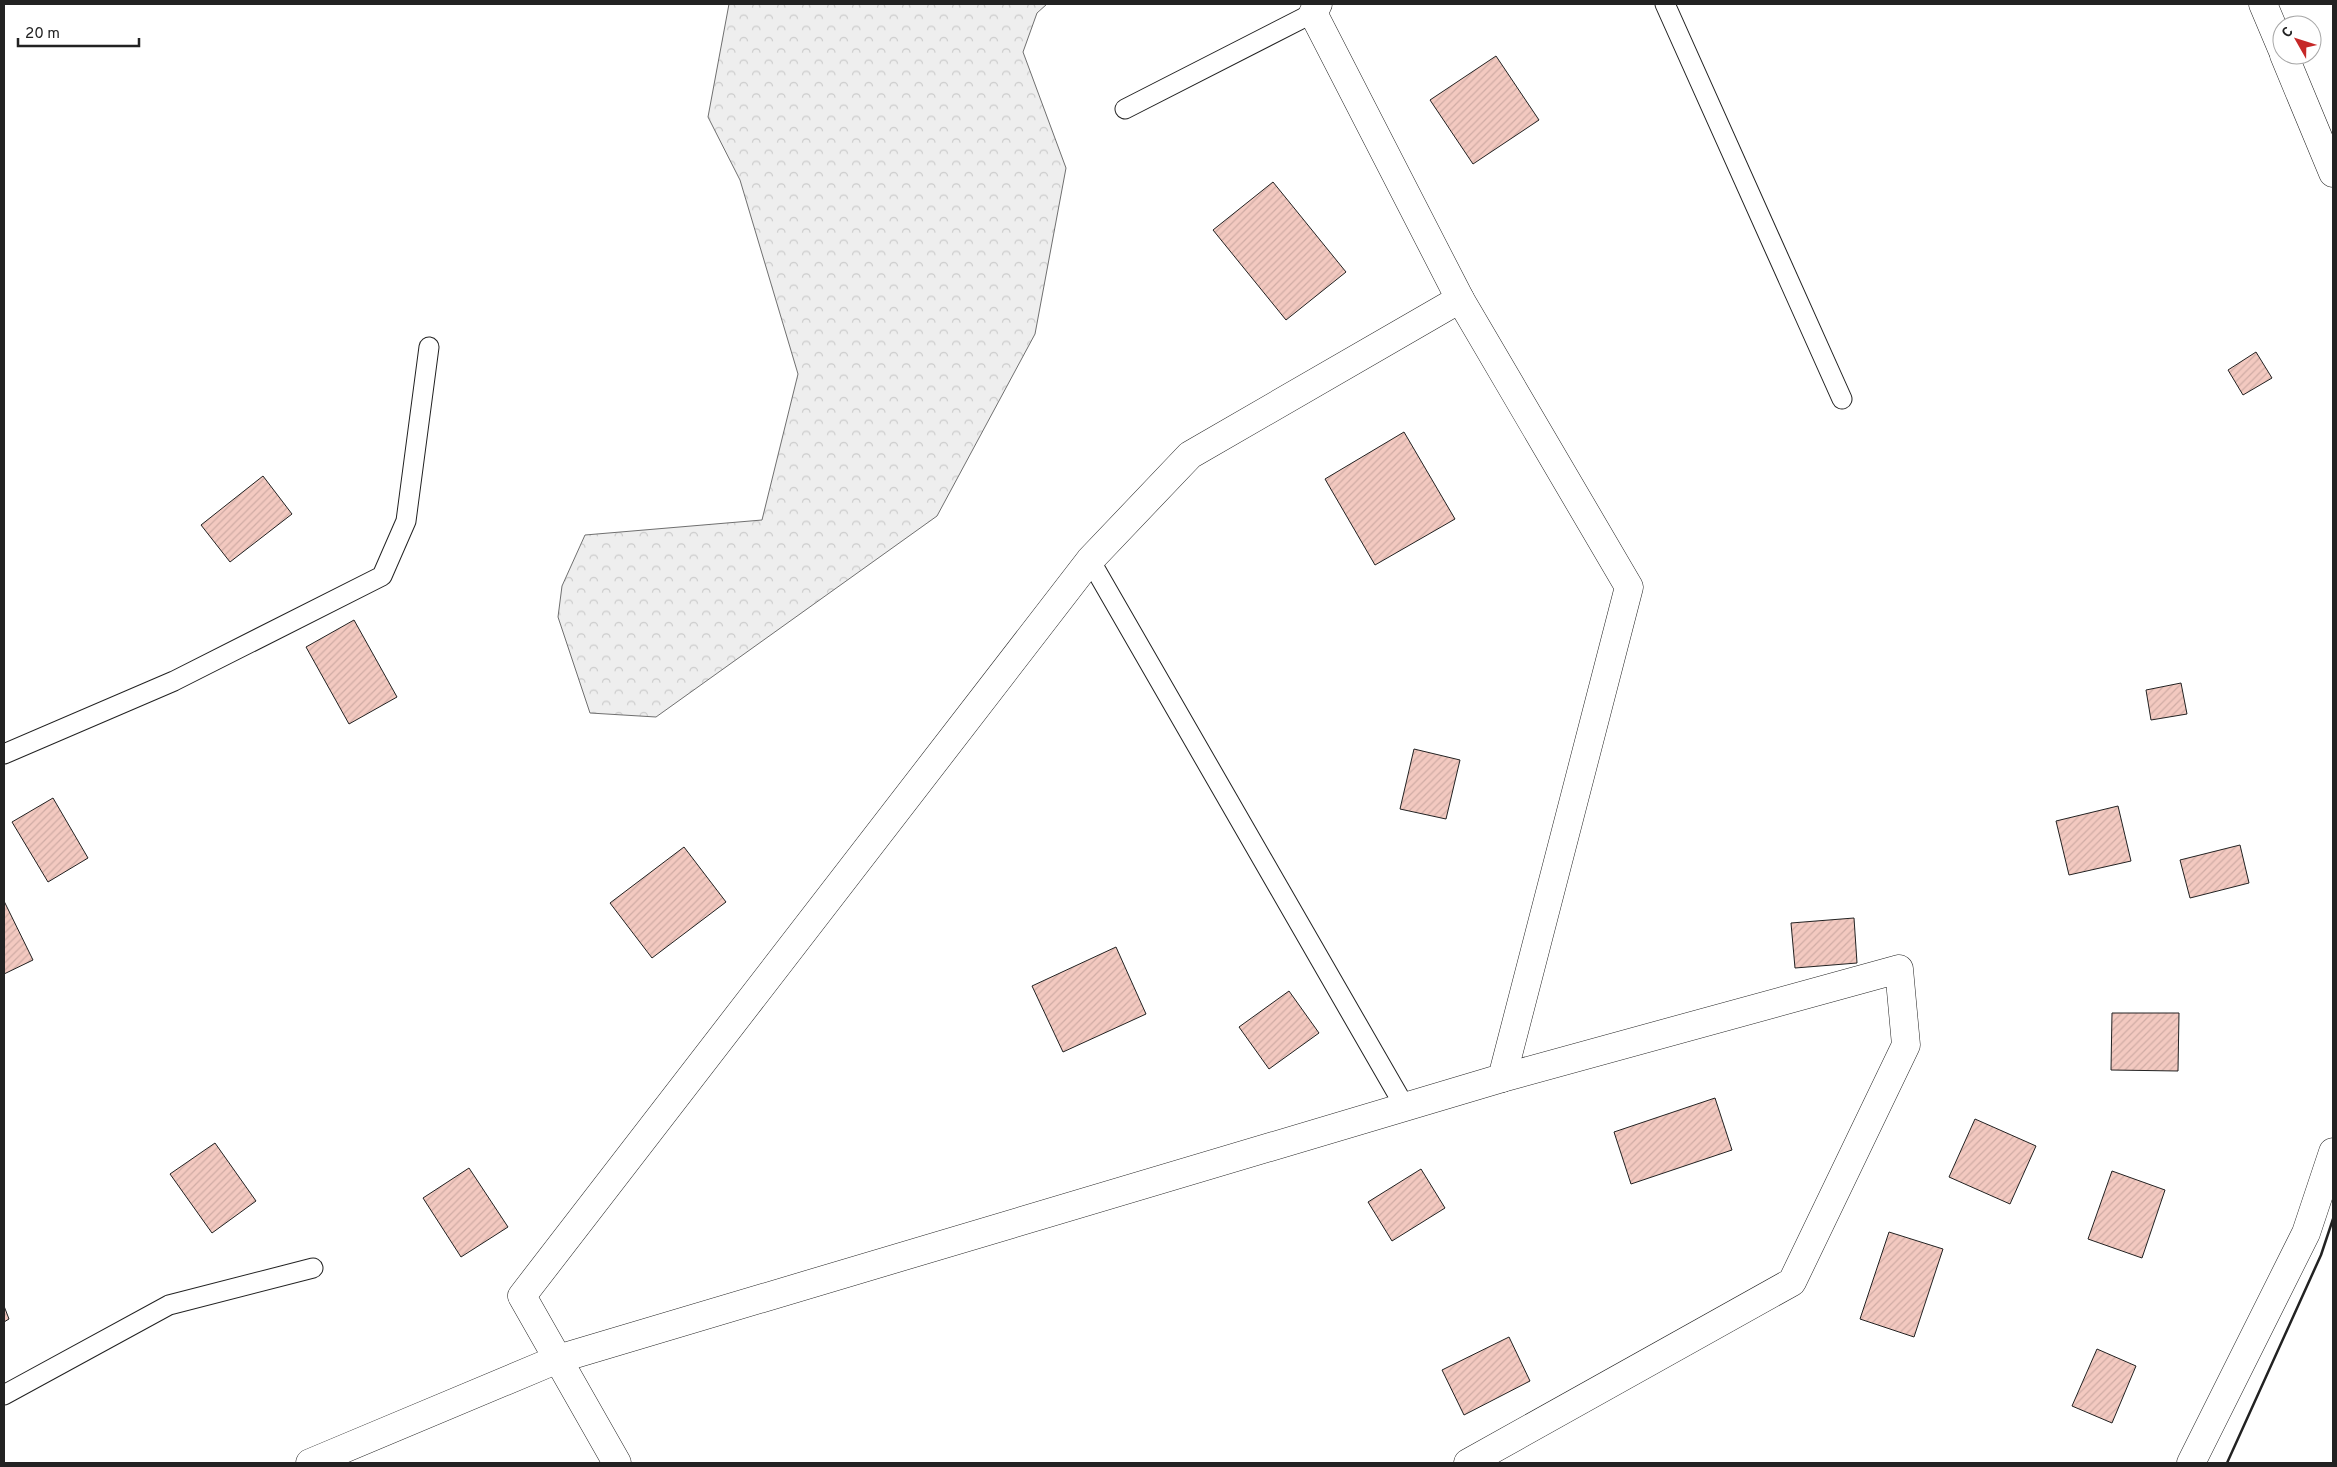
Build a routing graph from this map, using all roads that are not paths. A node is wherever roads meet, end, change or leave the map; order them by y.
1 (1665, 4) edge
2 (2263, 4) edge
3 (1315, 8) edge
4 (2272, 25) edge
5 (2288, 65) edge
6 (1126, 109) dead end
7 (2333, 173) edge
8 (1460, 299) junction
9 (429, 347) dead end
10 (1842, 399) dead end
11 (1090, 560) junction
12 (4, 754) edge
13 (1502, 1078) junction
14 (1405, 1107) junction
15 (2333, 1152) edge
16 (313, 1268) dead end
17 (558, 1359) junction
18 (4, 1394) edge
19 (310, 1463) edge
20 (618, 1463) edge
21 (1468, 1463) edge
22 (2191, 1463) edge

1 - 10 lane
2 - 4 street
3 - 6 lane
3 - 8 street
5 - 7 street
8 - 11 street
8 - 13 street
9 - 12 lane
11 - 14 lane
11 - 17 street
13 - 14 street
13 - 21 street
14 - 17 street
15 - 22 street
16 - 18 lane
17 - 19 street
17 - 20 street

